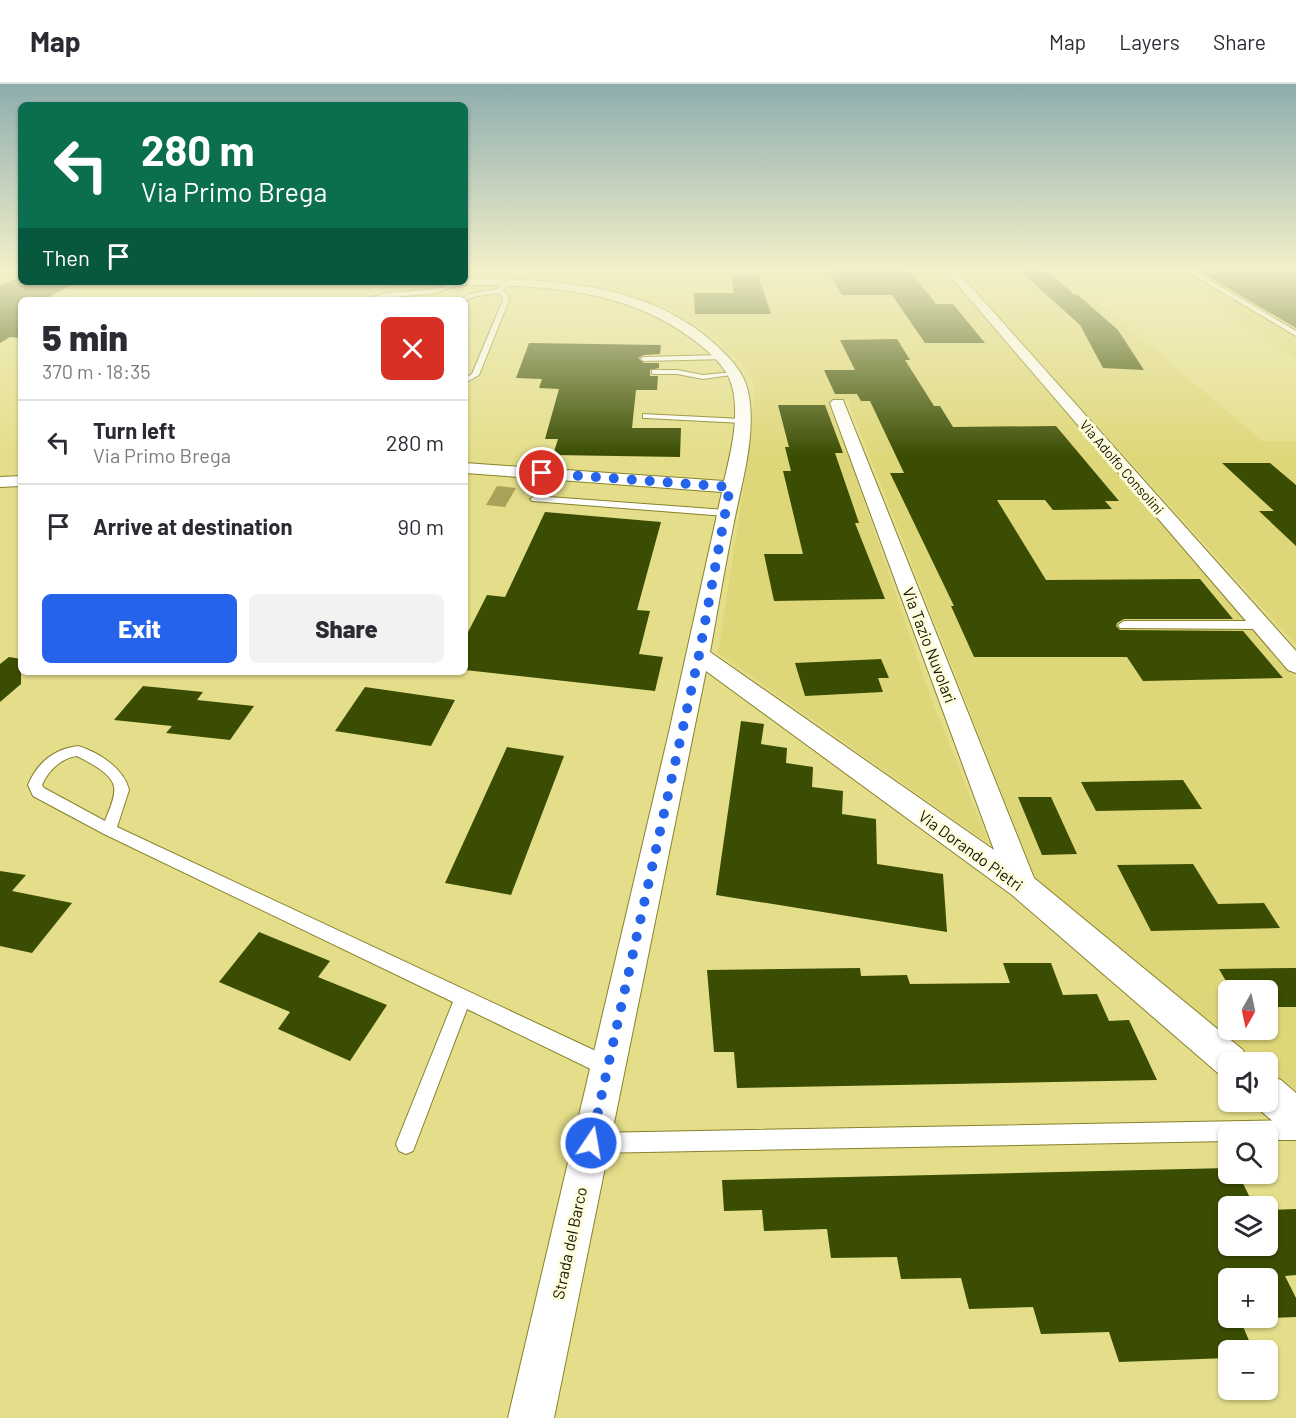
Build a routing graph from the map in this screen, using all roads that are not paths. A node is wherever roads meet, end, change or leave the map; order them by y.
1 (493, 331) edge
2 (689, 331) edge
3 (1004, 331) edge
4 (644, 359) dead end
5 (728, 366) junction
6 (655, 372) dead end
7 (468, 379) edge
8 (838, 403) dead end
9 (646, 416) dead end
10 (742, 421) junction
11 (468, 471) edge
12 (0, 482) edge
13 (18, 482) edge
14 (730, 487) junction
15 (535, 499) dead end
16 (726, 513) junction
17 (1124, 625) dead end
18 (1261, 625) junction
19 (699, 655) junction
20 (1296, 665) edge
21 (109, 830) junction
22 (1022, 886) junction
23 (463, 998) junction
24 (1219, 1052) edge
25 (608, 1067) junction
26 (1278, 1102) edge
27 (1296, 1117) edge
28 (1296, 1130) edge
29 (591, 1143) junction
30 (406, 1144) dead end
31 (531, 1418) edge

1 - 7 lane
2 - 5 street
3 - 18 street, Via Adolfo Consolini
4 - 5 lane
5 - 6 lane
5 - 10 street, Strada del Barco
8 - 22 street, Via Tazio Nuvolari
9 - 10 lane
10 - 14 street, Strada del Barco
11 - 14 street
12 - 13 street
14 - 16 street, Strada del Barco
15 - 16 lane
16 - 19 street, Strada del Barco
17 - 18 lane
18 - 20 street, Via Adolfo Consolini
19 - 22 street, Via Dorando Pietri
19 - 25 street, Strada del Barco
21 - 21 lane
21 - 23 lane
22 - 24 street, Via Dorando Pietri
23 - 25 lane
23 - 30 lane
25 - 29 street, Strada del Barco
26 - 27 street
28 - 29 lane
29 - 31 street, Strada del Barco

